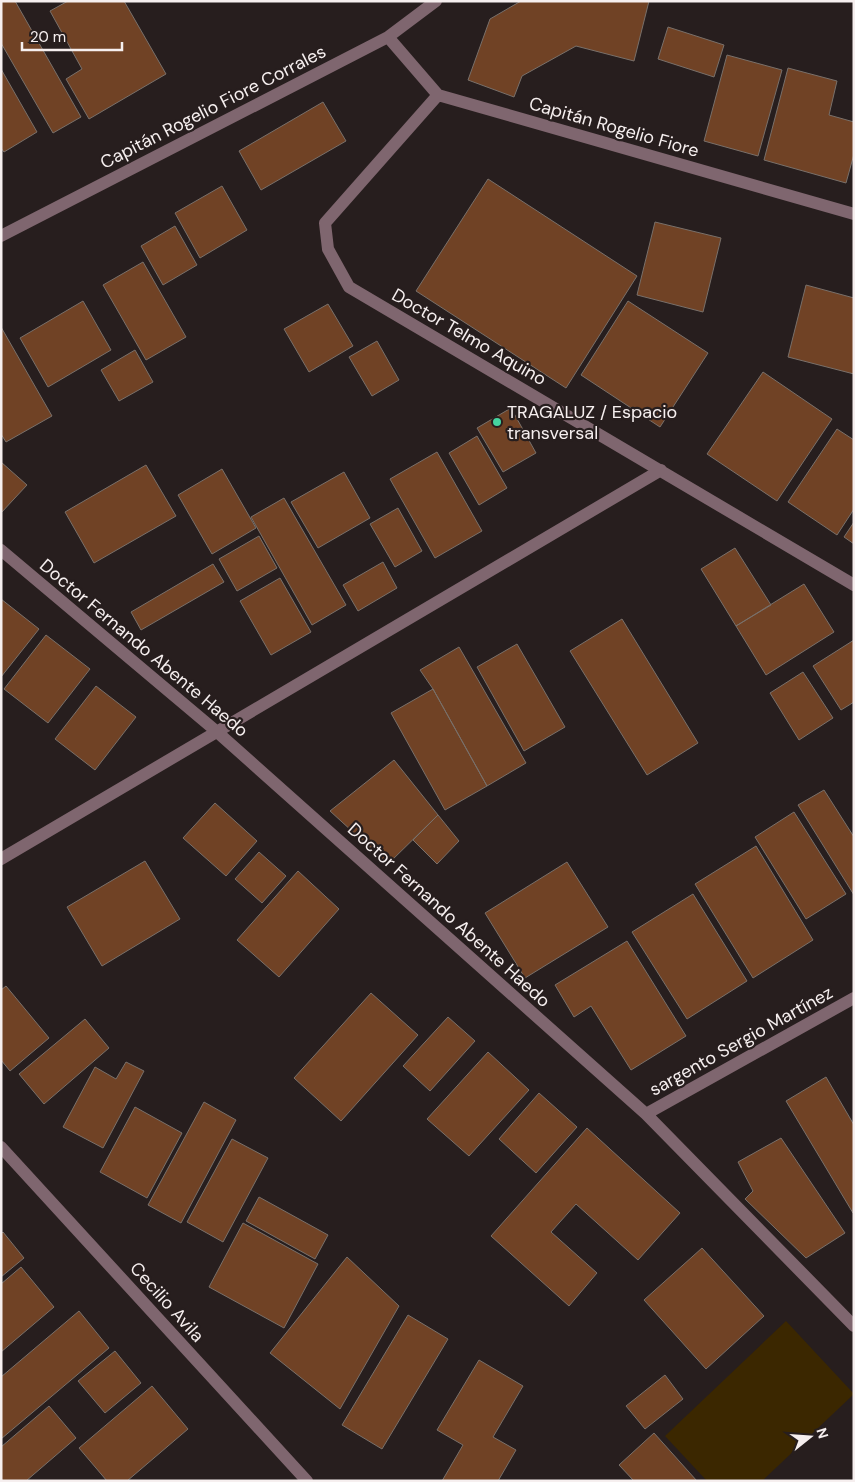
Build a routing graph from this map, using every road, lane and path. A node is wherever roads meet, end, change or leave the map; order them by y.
1 (436, 1) edge
2 (388, 37) junction
3 (438, 95) junction
4 (854, 214) edge
5 (1, 236) edge
6 (662, 470) junction
7 (1, 550) edge
8 (854, 585) edge
9 (216, 731) junction
10 (1, 859) edge
11 (854, 998) edge
12 (646, 1114) junction
13 (1, 1146) edge
14 (854, 1326) edge
15 (307, 1481) edge

1 - 2 street, Capitán Rogelio Fiore Corrales
2 - 3 street
2 - 5 street, Capitán Rogelio Fiore Corrales
3 - 4 street, Capitán Rogelio Fiore
3 - 6 street, Doctor Telmo Aquino
6 - 8 street, Doctor Telmo Aquino
6 - 9 street
7 - 9 street, Doctor Fernando Abente Haedo
9 - 10 street
9 - 12 street, Doctor Fernando Abente Haedo
11 - 12 street, sargento Sergio Martínez
12 - 14 street, Doctor Fernando Abente Haedo
13 - 15 street, Cecilio Avila

